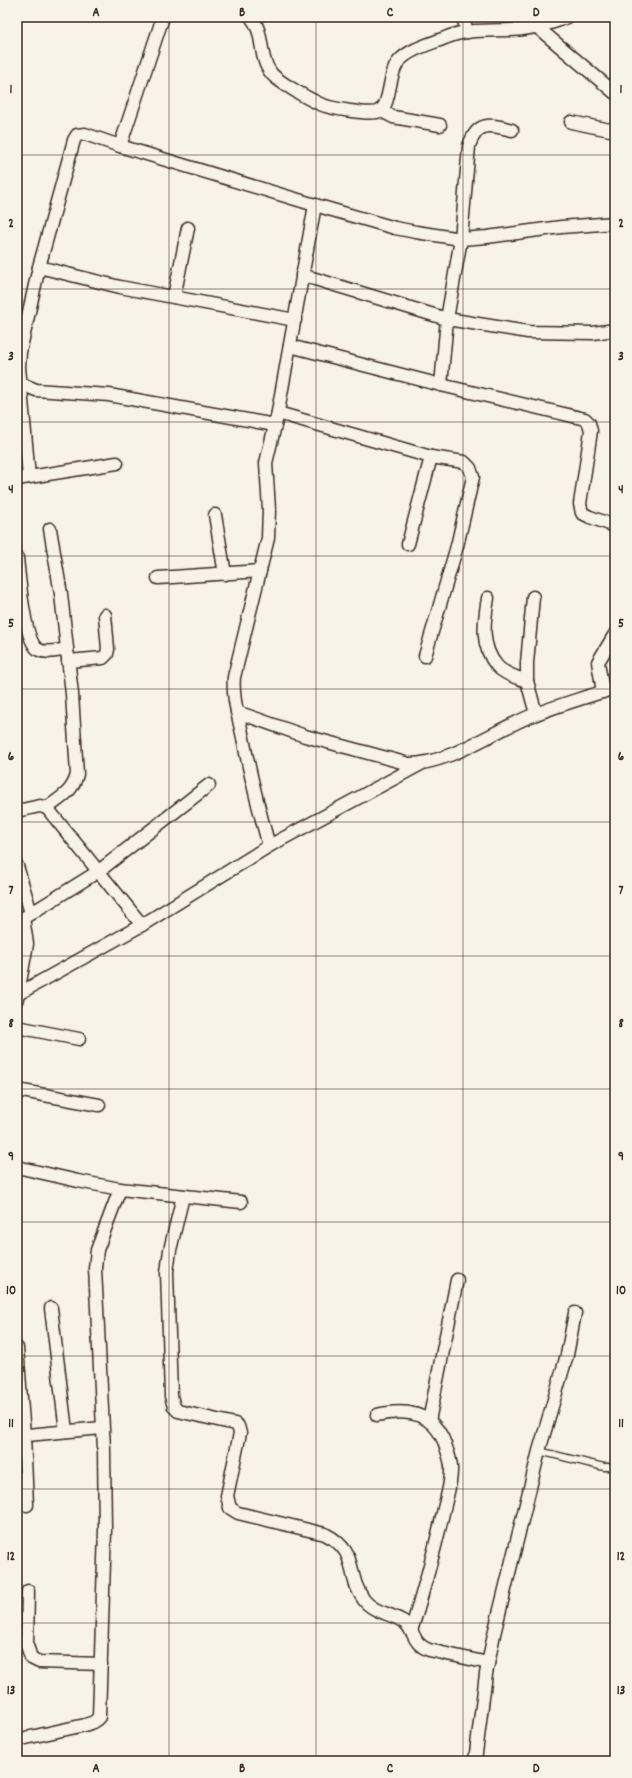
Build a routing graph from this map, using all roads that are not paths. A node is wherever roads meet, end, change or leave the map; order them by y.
1 (163, 17) edge
2 (251, 17) edge
3 (462, 17) edge
4 (567, 17) edge
5 (537, 27) junction
6 (467, 32) junction
7 (615, 93) edge
8 (380, 110) junction
9 (571, 122) dead end
10 (440, 125) dead end
11 (512, 130) dead end
12 (615, 131) edge
13 (120, 146) junction
14 (315, 205) junction
15 (615, 223) edge
16 (188, 228) dead end
17 (461, 239) junction
18 (39, 267) junction
19 (302, 275) junction
20 (174, 297) junction
21 (447, 319) junction
22 (295, 320) junction
23 (615, 330) edge
24 (290, 346) junction
25 (19, 383) edge
26 (441, 385) junction
27 (278, 413) junction
28 (275, 425) junction
29 (431, 456) junction
30 (117, 463) dead end
31 (23, 478) edge
32 (215, 514) dead end
33 (615, 526) edge
34 (50, 529) dead end
35 (408, 544) dead end
36 (17, 558) edge
37 (260, 571) junction
38 (225, 574) junction
39 (158, 578) dead end
40 (534, 597) dead end
41 (488, 598) dead end
42 (105, 615) dead end
43 (615, 634) edge
44 (67, 649) junction
45 (425, 656) dead end
46 (68, 661) junction
47 (527, 681) junction
48 (615, 688) edge
49 (602, 692) junction
50 (237, 712) junction
51 (536, 714) junction
52 (421, 764) junction
53 (209, 785) dead end
54 (47, 808) junction
55 (17, 812) edge
56 (269, 846) junction
57 (17, 866) edge
58 (99, 871) junction
59 (24, 918) edge
60 (142, 925) junction
61 (18, 996) edge
62 (17, 1027) edge
63 (79, 1039) dead end
64 (17, 1090) edge
65 (99, 1105) dead end
66 (17, 1167) edge
67 (120, 1188) junction
68 (183, 1196) junction
69 (241, 1202) dead end
70 (457, 1280) dead end
71 (51, 1308) dead end
72 (575, 1313) dead end
73 (17, 1348) edge
74 (377, 1415) dead end
75 (429, 1421) junction
76 (102, 1428) junction
77 (66, 1431) junction
78 (21, 1436) edge
79 (539, 1451) junction
80 (615, 1467) edge
81 (27, 1505) dead end
82 (28, 1591) dead end
83 (22, 1631) edge
84 (411, 1631) junction
85 (488, 1663) junction
86 (101, 1664) junction
87 (17, 1740) edge
88 (475, 1761) edge

1 - 13 street
2 - 8 street
3 - 6 street
4 - 5 street
5 - 6 street
5 - 7 street
6 - 8 street
8 - 10 street
9 - 12 street
11 - 17 street
13 - 14 street
13 - 18 street
14 - 17 street
14 - 19 street
15 - 17 street
16 - 20 street
17 - 21 street
18 - 20 street
18 - 25 street
19 - 21 street
19 - 22 street
20 - 22 street
21 - 23 street
21 - 26 street
22 - 24 street
24 - 26 street
24 - 27 street
25 - 28 street
25 - 31 street
26 - 33 street
27 - 28 street
27 - 29 street
28 - 37 street
29 - 35 street
29 - 45 street
30 - 31 street
32 - 38 street
34 - 44 street
36 - 44 street
37 - 38 street
37 - 50 street
38 - 39 street
40 - 47 street
41 - 47 street
42 - 46 street
43 - 49 street
44 - 46 street
46 - 54 street
47 - 51 street
48 - 49 street
49 - 51 street
50 - 52 street
50 - 56 street
51 - 52 street
52 - 56 street
53 - 58 street
54 - 55 street
54 - 58 street
56 - 60 street
57 - 59 street
58 - 59 street
58 - 60 street
59 - 61 street
60 - 61 street
62 - 63 street
64 - 65 street
66 - 67 street
67 - 68 street
67 - 76 street
68 - 69 street
68 - 84 street
70 - 75 street
71 - 77 street
72 - 79 street
73 - 78 street
74 - 75 street
75 - 84 street
76 - 77 street
76 - 86 street
77 - 78 street
78 - 81 street
79 - 80 lane
79 - 85 street
82 - 83 street
83 - 86 street
84 - 85 street
85 - 88 street
86 - 87 street

